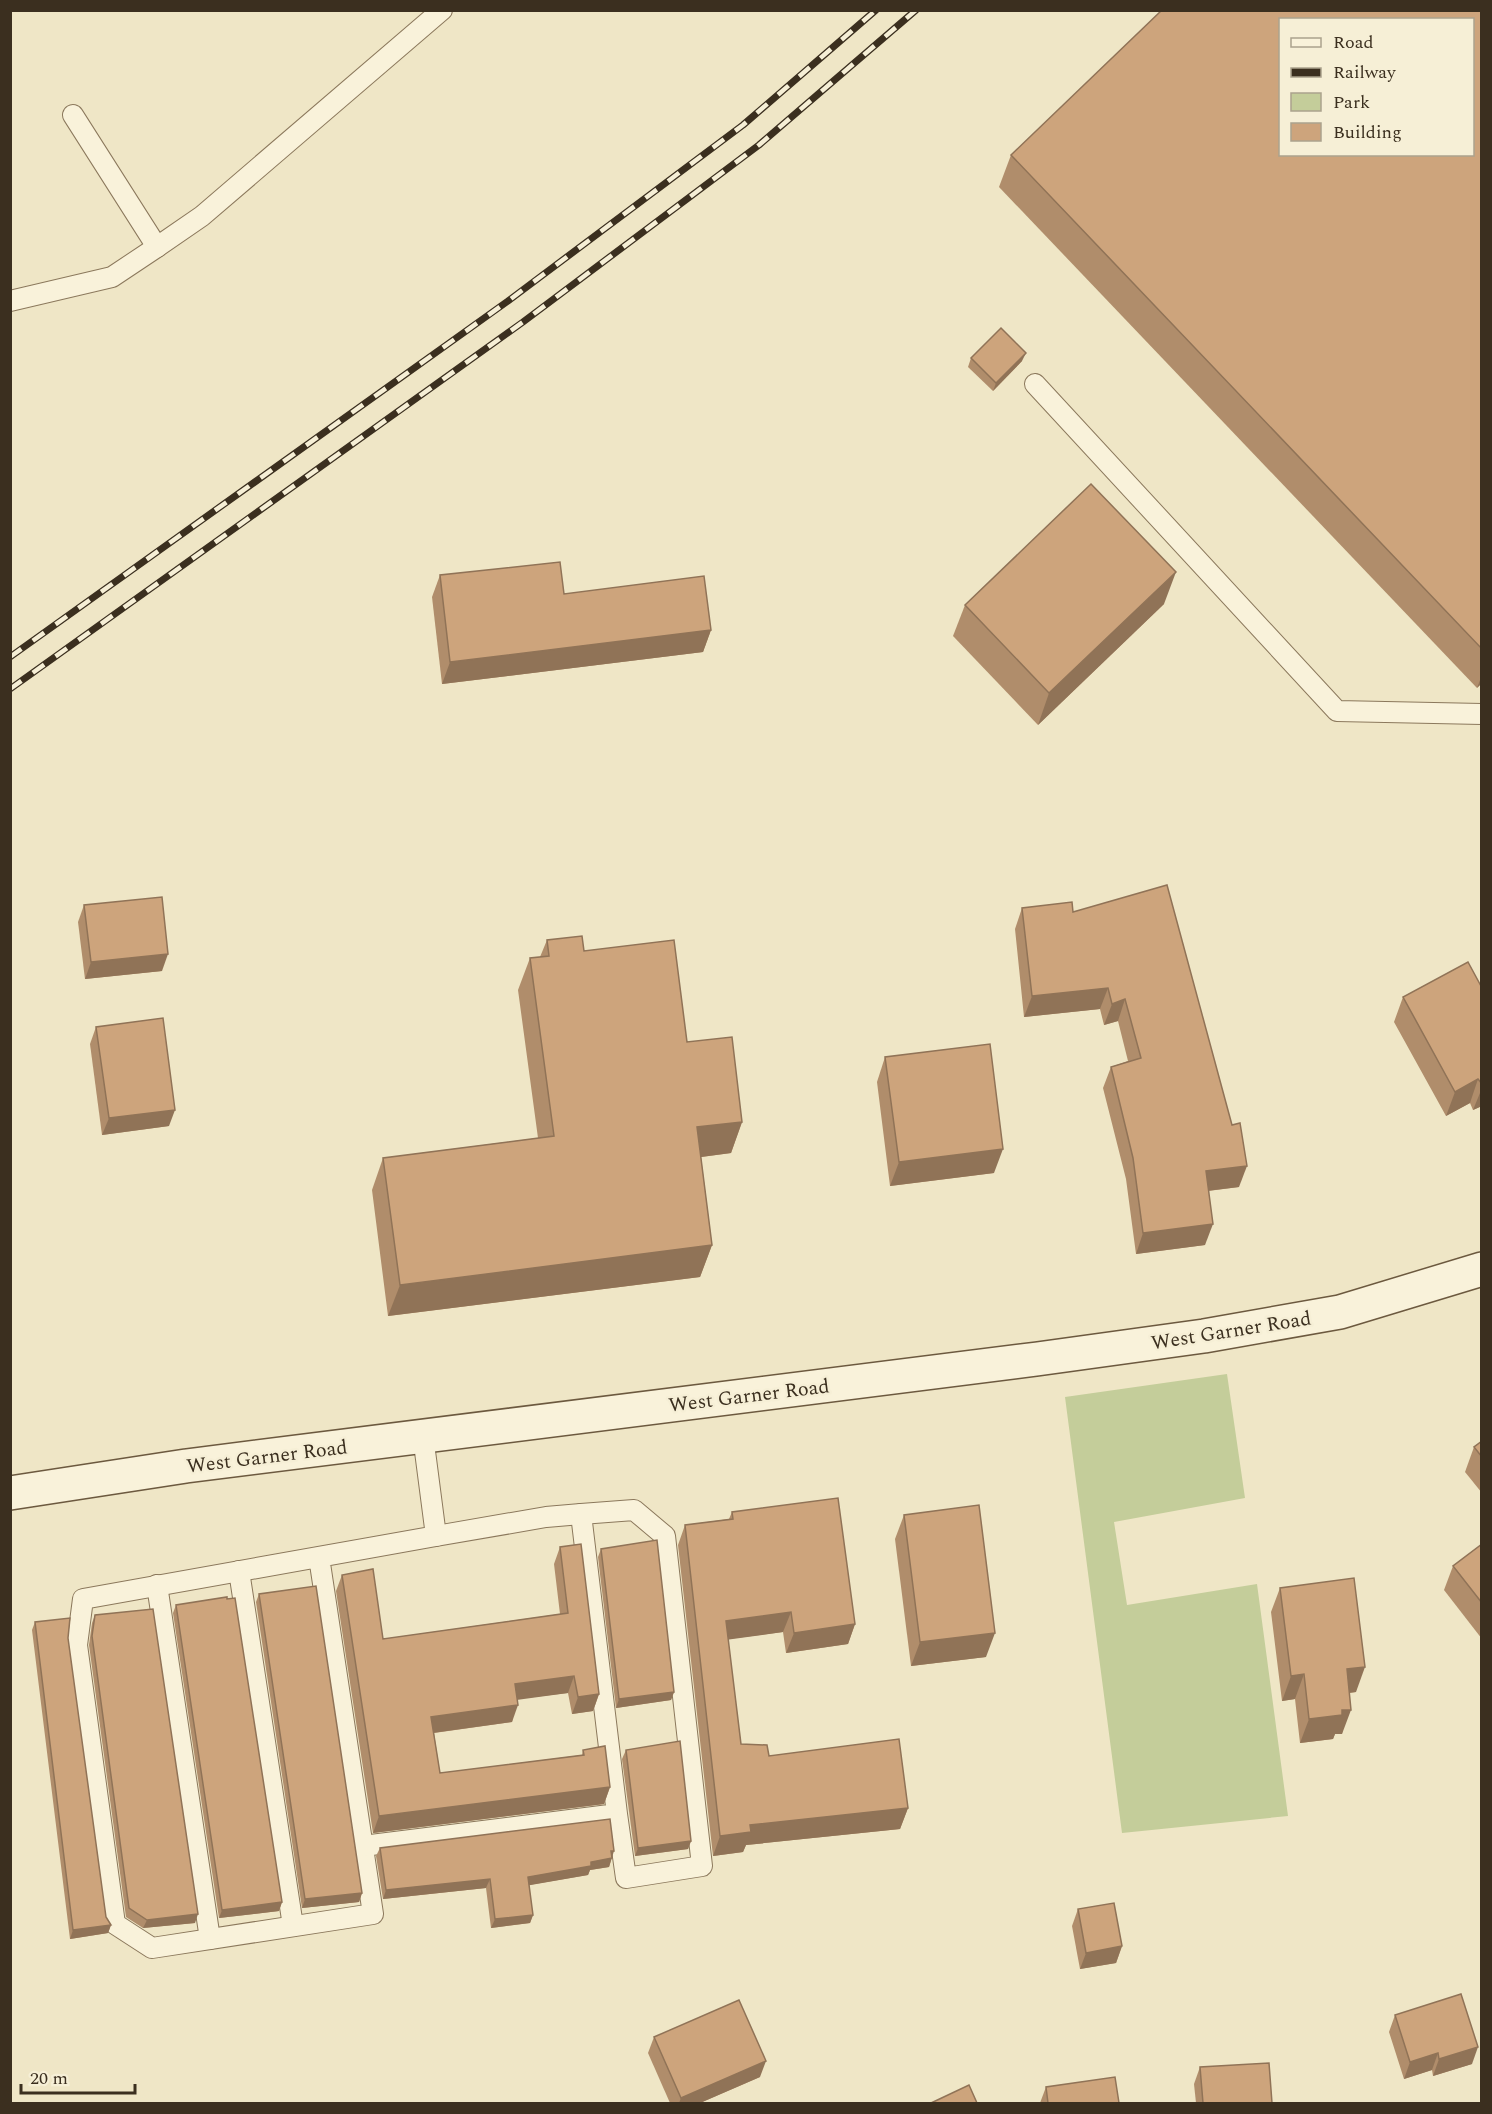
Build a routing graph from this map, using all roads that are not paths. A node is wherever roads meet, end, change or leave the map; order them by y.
1 (442, 10) edge
2 (73, 115) dead end
3 (157, 247) junction
4 (10, 301) edge
5 (1035, 384) dead end
6 (1482, 714) edge
7 (1482, 1269) edge
8 (423, 1436) junction
9 (10, 1493) edge
10 (581, 1514) junction
11 (436, 1536) junction
12 (319, 1557) junction
13 (240, 1571) junction
14 (158, 1585) junction
15 (617, 1814) junction
16 (363, 1846) junction
17 (293, 1926) junction
18 (210, 1939) junction

1 - 3 lane
2 - 3 lane
3 - 4 lane
5 - 6 lane
7 - 8 main road, West Garner Road
8 - 9 main road, West Garner Road
8 - 11 lane
10 - 11 lane
10 - 15 lane
10 - 15 lane
11 - 12 lane
12 - 13 lane
12 - 16 lane
13 - 14 lane
13 - 17 lane
14 - 18 lane
14 - 18 lane
15 - 16 lane
16 - 17 lane
17 - 18 lane

